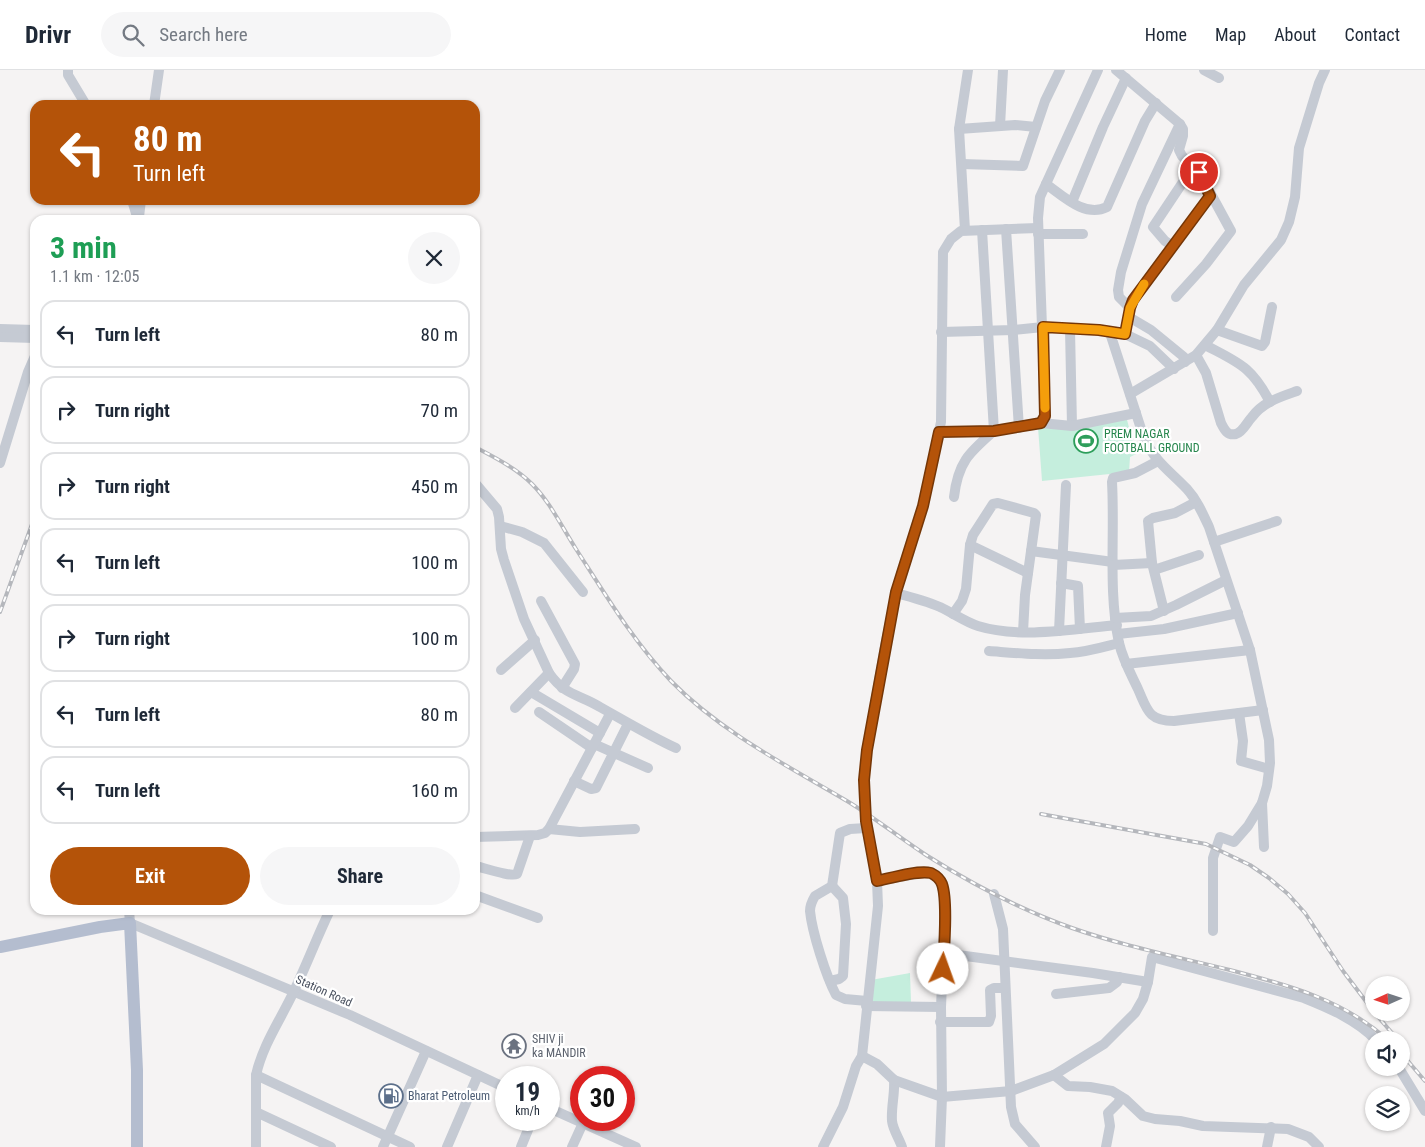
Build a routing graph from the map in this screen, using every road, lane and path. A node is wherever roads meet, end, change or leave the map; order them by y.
1 (68, 70) edge
2 (159, 70) edge
3 (968, 70) edge
4 (1002, 70) edge
5 (1060, 70) edge
6 (1098, 70) edge
7 (1116, 70) edge
8 (1204, 70) edge
9 (1320, 72) edge
10 (1126, 78) junction
11 (1219, 78) dead end
12 (83, 100) edge
13 (155, 100) edge
14 (1156, 103) junction
15 (1180, 124) junction
16 (1000, 126) junction
17 (1036, 127) junction
18 (959, 129) junction
19 (962, 164) junction
20 (1194, 167) junction
21 (1046, 184) junction
22 (1210, 196) junction
23 (1072, 202) junction
24 (1006, 229) junction
25 (965, 230) junction
26 (982, 230) junction
27 (1038, 231) junction
28 (1083, 234) dead end
29 (1173, 246) junction
30 (1176, 296) dead end
31 (1272, 307) dead end
32 (1129, 313) junction
33 (1043, 327) junction
34 (0, 329) edge
35 (1070, 329) junction
36 (30, 330) edge
37 (988, 330) junction
38 (1013, 330) junction
39 (1217, 330) junction
40 (941, 332) junction
41 (1110, 333) junction
42 (1125, 334) junction
43 (0, 337) edge
44 (30, 338) edge
45 (1205, 345) junction
46 (1196, 355) junction
47 (1185, 362) junction
48 (30, 367) edge
49 (1174, 369) junction
50 (1297, 391) dead end
51 (1130, 394) junction
52 (1270, 402) junction
53 (1136, 413) junction
54 (1041, 423) junction
55 (1072, 426) junction
56 (1019, 428) junction
57 (994, 431) junction
58 (939, 432) junction
59 (1158, 461) junction
60 (0, 463) edge
61 (1066, 485) dead end
62 (480, 489) edge
63 (954, 497) dead end
64 (1196, 502) junction
65 (1277, 521) dead end
66 (500, 526) junction
67 (1214, 542) junction
68 (970, 545) junction
69 (1031, 551) junction
70 (1199, 555) dead end
71 (1063, 556) junction
72 (1113, 564) junction
73 (1153, 567) junction
74 (1028, 574) junction
75 (1226, 580) junction
76 (1061, 583) junction
77 (583, 592) dead end
78 (896, 592) junction
79 (541, 601) dead end
80 (1164, 611) junction
81 (1238, 613) junction
82 (953, 614) junction
83 (1080, 629) junction
84 (1117, 630) junction
85 (1059, 631) junction
86 (1023, 632) junction
87 (535, 640) junction
88 (1250, 650) junction
89 (989, 651) dead end
90 (1126, 664) junction
91 (501, 670) dead end
92 (550, 673) junction
93 (562, 688) junction
94 (531, 692) junction
95 (515, 708) dead end
96 (1263, 710) junction
97 (539, 712) dead end
98 (1240, 713) junction
99 (610, 714) junction
100 (628, 724) junction
101 (600, 733) junction
102 (593, 746) junction
103 (676, 748) dead end
104 (615, 753) junction
105 (648, 768) dead end
106 (1269, 769) junction
107 (574, 782) junction
108 (1262, 803) junction
109 (866, 825) junction
110 (550, 829) junction
111 (635, 829) dead end
112 (530, 836) junction
113 (480, 837) edge
114 (1264, 847) dead end
115 (480, 867) edge
116 (877, 881) junction
117 (832, 886) junction
118 (994, 894) dead end
119 (480, 897) edge
120 (328, 915) edge
121 (130, 916) edge
122 (538, 918) dead end
123 (1213, 931) dead end
124 (0, 947) edge
125 (944, 953) junction
126 (1004, 962) junction
127 (1119, 977) junction
128 (830, 981) junction
129 (1148, 982) junction
130 (1005, 988) junction
131 (294, 991) junction
132 (1056, 994) dead end
133 (866, 1004) junction
134 (941, 1007) junction
135 (940, 1022) junction
136 (1365, 1031) edge
137 (426, 1051) junction
138 (862, 1056) junction
139 (256, 1075) junction
140 (478, 1075) junction
141 (1054, 1076) junction
142 (1404, 1076) edge
143 (894, 1080) junction
144 (495, 1083) edge
145 (1011, 1091) junction
146 (942, 1097) junction
147 (1121, 1097) junction
148 (1425, 1111) edge
149 (256, 1112) junction
150 (1271, 1127) junction
151 (528, 1131) edge
152 (579, 1131) edge
153 (601, 1131) edge
154 (388, 1137) junction
155 (137, 1147) edge
156 (256, 1147) edge
157 (331, 1147) edge
158 (383, 1147) edge
159 (410, 1147) edge
160 (447, 1147) edge
161 (521, 1147) edge
162 (572, 1147) edge
163 (636, 1147) edge
164 (823, 1147) edge
165 (902, 1147) edge
166 (940, 1147) edge
167 (1035, 1147) edge
168 (1106, 1147) edge
169 (1267, 1147) edge
170 (1319, 1147) edge

1 - 12 street
2 - 13 street
3 - 18 street
4 - 16 street
5 - 17 street
6 - 21 street
7 - 10 street
8 - 11 street
9 - 39 street
10 - 14 street
10 - 23 street
14 - 15 street
14 - 23 street
15 - 20 street
15 - 32 street
16 - 17 street
16 - 18 street
17 - 19 street
18 - 19 street
19 - 25 street
20 - 22 street
20 - 29 street
21 - 23 street
21 - 27 street
22 - 29 street
22 - 30 street
24 - 26 street
24 - 27 street
24 - 38 street
25 - 26 street
25 - 40 street
26 - 37 street
27 - 28 street
27 - 33 street
29 - 32 street
31 - 39 street
32 - 42 street
32 - 47 street
33 - 35 street
33 - 38 street
33 - 54 street
34 - 36 street
35 - 41 street
35 - 55 street
37 - 38 street
37 - 40 street
37 - 57 street
38 - 56 street
39 - 45 street
40 - 58 street
41 - 42 street
41 - 51 street
42 - 49 street
43 - 44 street
45 - 46 street
45 - 52 street
46 - 47 street
46 - 52 street
47 - 49 street
48 - 60 street
49 - 51 street
50 - 52 street
51 - 53 street
53 - 55 street
53 - 59 street
54 - 55 street
54 - 56 street
56 - 57 street
57 - 58 street
57 - 63 street
58 - 78 street
59 - 64 street
59 - 72 street
61 - 71 street
62 - 66 street
64 - 67 street
64 - 73 street
65 - 67 street
66 - 77 street
66 - 87 street
67 - 75 street
68 - 69 street
68 - 74 street
68 - 82 street
69 - 71 street
69 - 74 street
70 - 73 street
71 - 72 street
71 - 76 street
72 - 73 street
72 - 84 street
73 - 80 street
74 - 86 street
75 - 80 street
75 - 81 street
76 - 83 street
76 - 85 street
78 - 82 street
78 - 109 street, bridge
79 - 93 street
80 - 84 street
81 - 84 street
81 - 88 street
82 - 86 street
83 - 84 street
83 - 85 street
84 - 89 street
84 - 90 street
85 - 86 street
87 - 91 street
87 - 92 street
88 - 90 street
88 - 96 street
90 - 98 street
92 - 93 street
92 - 94 street
93 - 99 street
94 - 95 street
94 - 101 street
96 - 98 street
96 - 106 street
97 - 102 street
98 - 106 street
99 - 100 street
99 - 101 street
100 - 103 street
100 - 104 street
101 - 102 street
102 - 104 street
102 - 107 street
104 - 105 street
104 - 107 street
106 - 108 street
107 - 110 street
108 - 114 street
108 - 123 street
109 - 116 street
109 - 117 street
110 - 111 street
110 - 112 street
112 - 113 street
112 - 115 street
116 - 125 street
116 - 133 street
117 - 128 street
117 - 128 street
118 - 126 street
119 - 122 street
120 - 131 street
121 - 124 main road
121 - 131 street, Station Road
121 - 155 main road
125 - 126 street
125 - 134 street
126 - 127 street
126 - 130 street
127 - 129 street
127 - 132 street
128 - 133 street
129 - 136 street
129 - 141 street
130 - 135 street
130 - 145 street
131 - 137 street, Station Road
131 - 139 street
133 - 134 street
133 - 138 street
134 - 135 street
135 - 146 street
137 - 140 street, Station Road
137 - 154 street
138 - 143 street
138 - 164 street
139 - 149 street
139 - 154 street
140 - 144 street, Station Road
140 - 160 street
141 - 145 street
141 - 147 street
142 - 148 street
143 - 146 street
143 - 165 street
145 - 146 street
145 - 167 street
146 - 166 street
147 - 150 street
147 - 168 street
149 - 156 street
149 - 157 street
150 - 169 street
150 - 170 street
151 - 161 street
152 - 162 street
153 - 163 street
154 - 158 street
154 - 159 street

